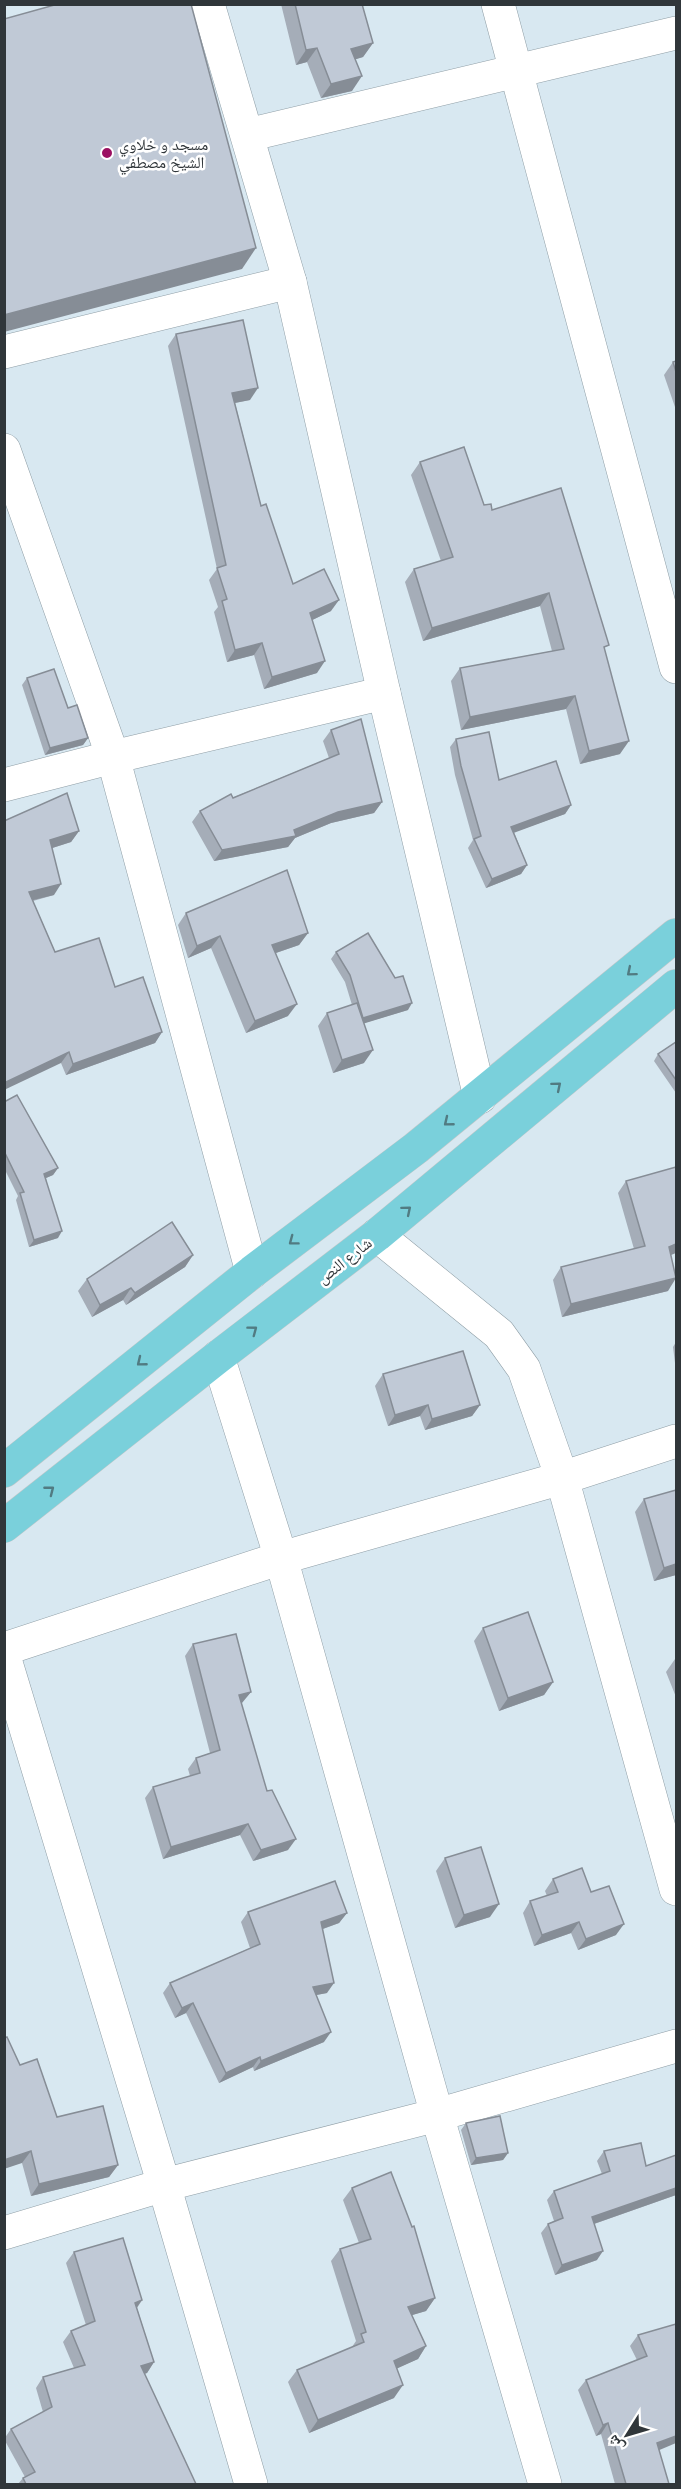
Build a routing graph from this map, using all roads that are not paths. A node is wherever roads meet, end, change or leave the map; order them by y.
1 (208, 4) edge
2 (498, 4) edge
3 (676, 33) edge
4 (514, 72) junction
5 (248, 135) junction
6 (290, 282) junction
7 (4, 352) edge
8 (4, 450) edge
9 (676, 667) edge
10 (384, 693) junction
11 (112, 757) junction
12 (4, 785) edge
13 (676, 935) edge
14 (676, 986) edge
15 (480, 1097) junction
16 (377, 1235) junction
17 (252, 1272) junction
18 (218, 1357) junction
19 (676, 1441) edge
20 (4, 1471) edge
21 (562, 1478) junction
22 (4, 1526) edge
23 (280, 1558) junction
24 (4, 1649) edge
25 (4, 1656) edge
26 (676, 1889) edge
27 (676, 2046) edge
28 (437, 2115) junction
29 (164, 2185) junction
30 (4, 2233) edge
31 (251, 2484) edge
32 (544, 2484) edge

1 - 5 street
2 - 4 street
3 - 4 street
4 - 5 street
4 - 9 street
5 - 6 street
6 - 7 street
6 - 10 street
8 - 11 street
10 - 11 street
10 - 15 street
11 - 12 street
11 - 17 street
13 -> 15 main road
16 -> 14 main road, شارع النص
15 -> 17 main road
18 -> 16 main road, شارع النص
16 - 21 street
17 -> 20 main road
22 -> 18 main road, شارع النص
18 - 23 street
19 - 21 street
21 - 23 street
21 - 26 street
23 - 24 street
23 - 28 street
25 - 29 street
27 - 28 street
28 - 29 street
28 - 32 street
29 - 30 street
29 - 31 street

